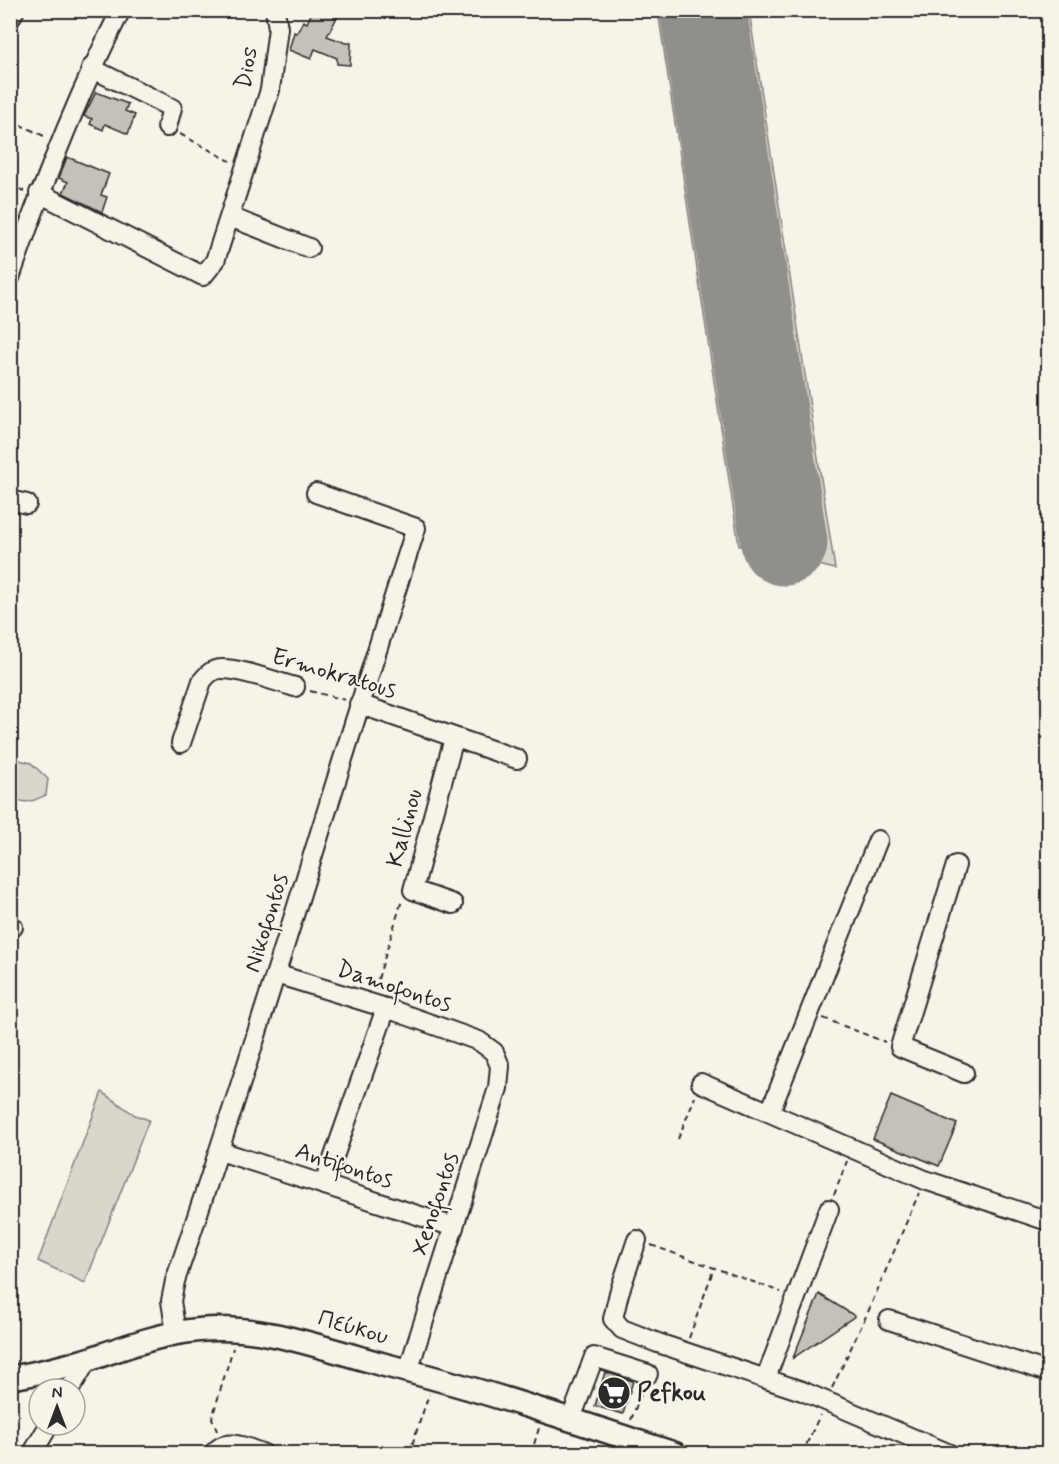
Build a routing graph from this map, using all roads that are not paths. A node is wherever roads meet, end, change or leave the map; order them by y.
1 (15, 10) edge
2 (121, 10) edge
3 (274, 10) edge
4 (10, 19) edge
5 (91, 68) junction
6 (167, 127) road end
7 (39, 193) junction
8 (230, 217) junction
9 (309, 248) dead end
10 (10, 278) edge
11 (316, 494) dead end
12 (295, 687) road end
13 (359, 704) junction
14 (454, 738) junction
15 (181, 743) dead end
16 (517, 759) dead end
17 (878, 840) dead end
18 (956, 864) dead end
19 (453, 904) dead end
20 (276, 974) junction
21 (378, 1006) junction
22 (494, 1052) joint
23 (964, 1073) dead end
24 (701, 1083) road end
25 (770, 1112) junction
26 (220, 1151) junction
27 (324, 1185) junction
28 (829, 1209) road end
29 (1048, 1221) edge
30 (454, 1227) junction
31 (637, 1240) road end
32 (889, 1320) dead end
33 (176, 1334) junction
34 (88, 1359) junction
35 (408, 1371) junction
36 (1048, 1372) edge
37 (648, 1374) road end
38 (77, 1377) edge
39 (10, 1378) edge
40 (766, 1378) junction
41 (571, 1419) junction
42 (42, 1437) edge
43 (218, 1449) edge
44 (32, 1454) edge
45 (264, 1454) edge
46 (675, 1454) edge
47 (950, 1454) edge

1 - 4 street
2 - 5 street
3 - 8 street, Dios
5 - 6 street
5 - 7 street
7 - 8 street, Dios
7 - 10 street
8 - 9 street
11 - 13 street, Nikofontos
12 - 15 street, Ermokratous
13 - 14 street, Ermokratous
13 - 20 street, Nikofontos
14 - 16 street, Ermokratous
14 - 19 street, Kallinou
17 - 25 street
18 - 23 street
20 - 21 street, Damofontos
20 - 26 street, Nikofontos
21 - 22 street, Damofontos
21 - 27 street
22 - 30 street, Xenofontos
24 - 25 street
25 - 29 street
26 - 27 street, Antifontos
26 - 33 street, Nikofontos
27 - 30 street, Antifontos
28 - 40 street
30 - 35 street, Xenofontos
31 - 40 street
32 - 36 street
33 - 34 main road, Πεύκου
33 - 35 main road, Πεύκου
34 - 38 street
34 - 39 main road, Πεύκου
35 - 41 main road, Πεύκου
37 - 41 street
40 - 47 street
41 - 46 main road, Πεύκου
42 - 44 street
43 - 45 street

